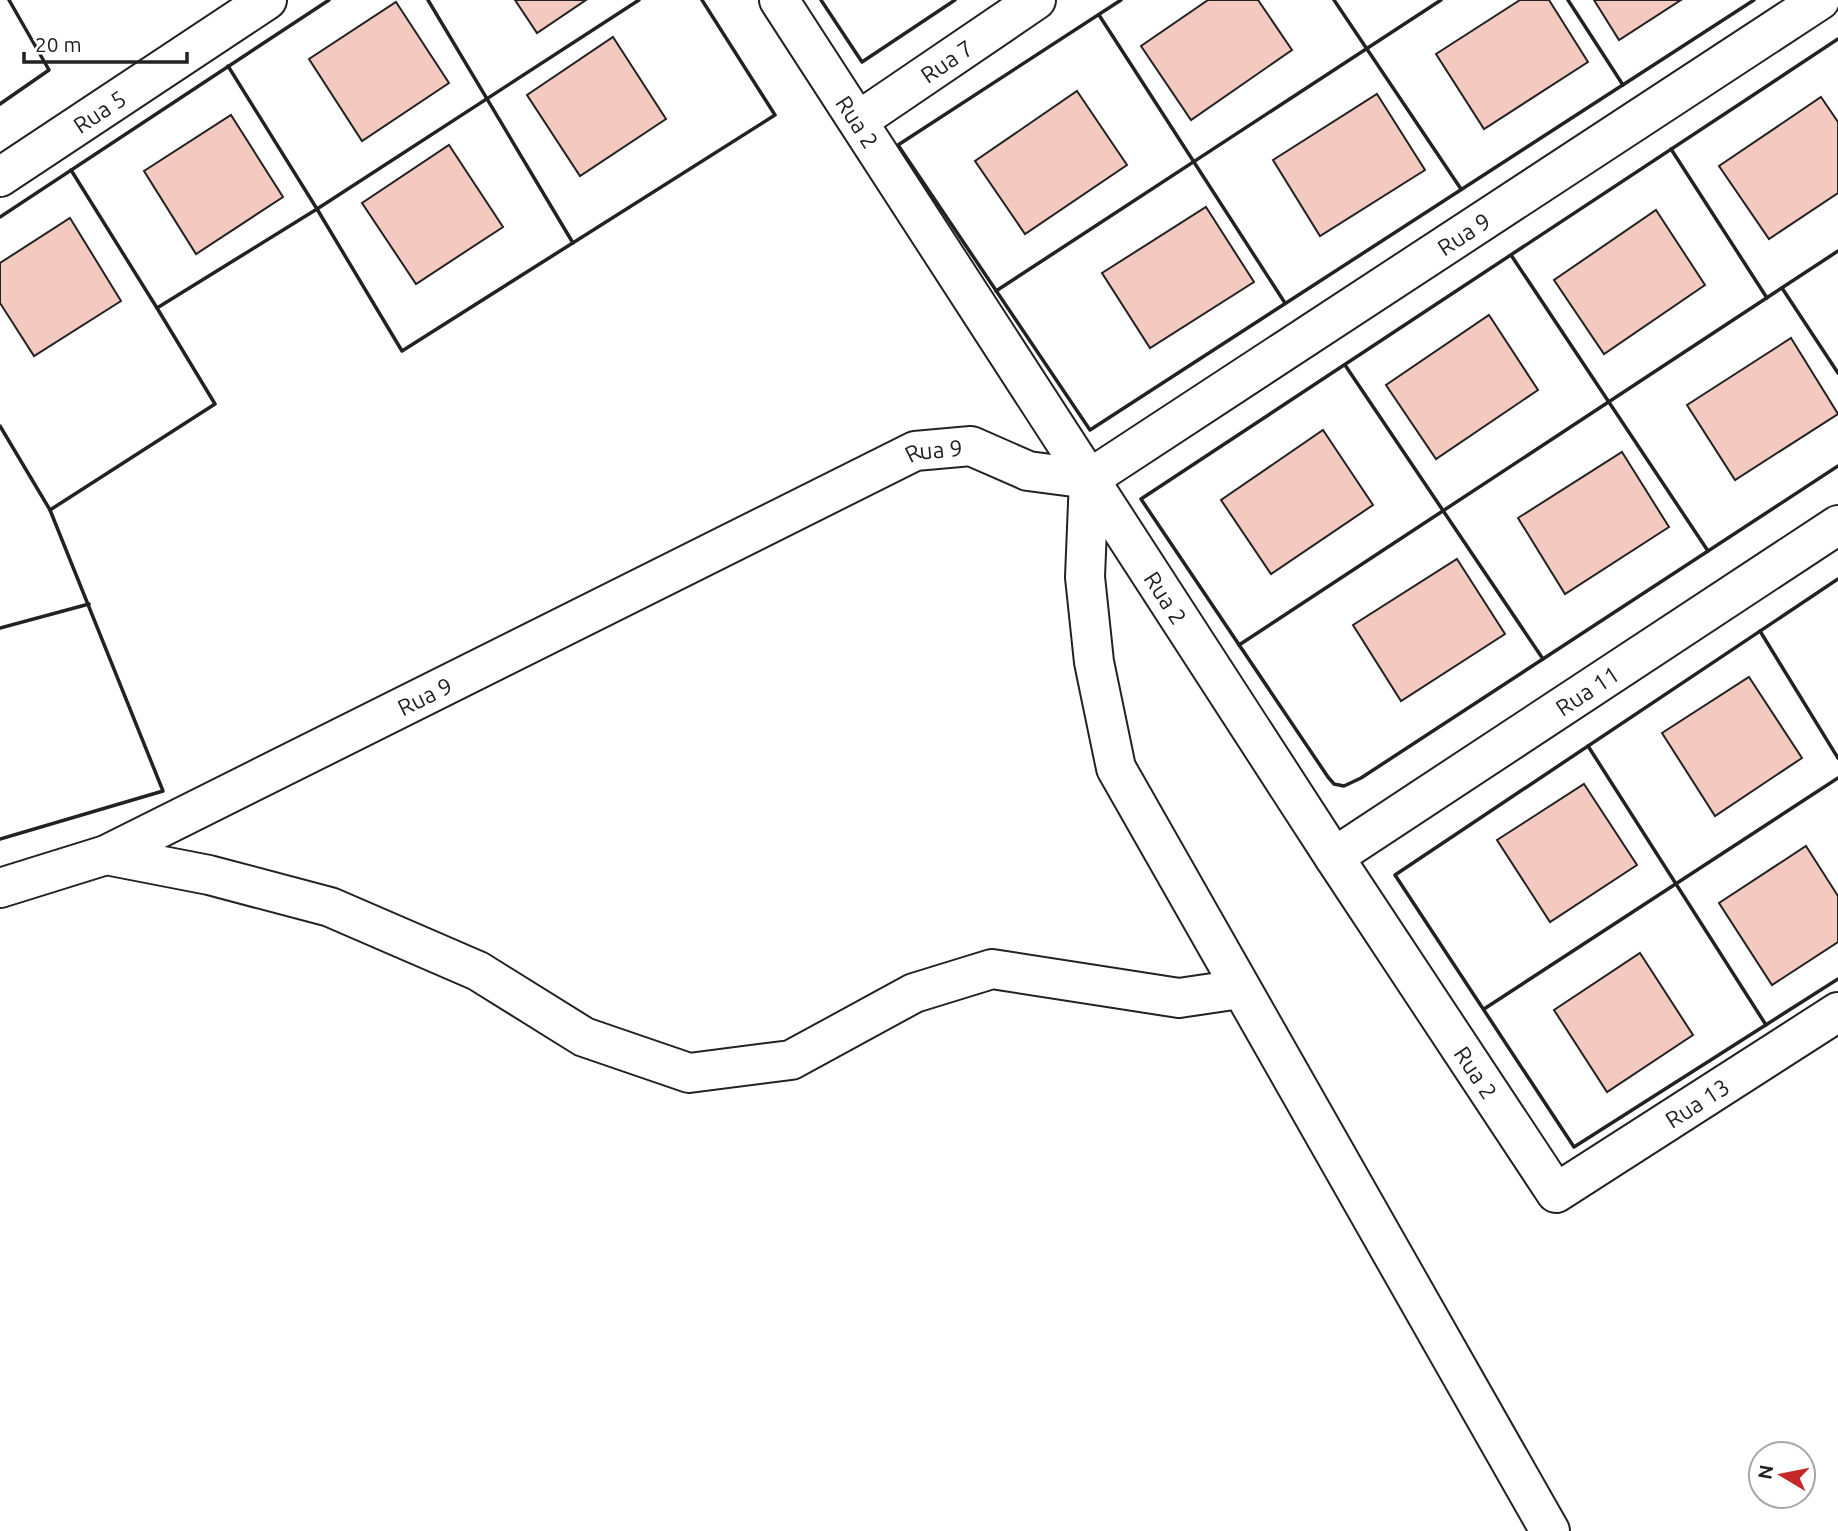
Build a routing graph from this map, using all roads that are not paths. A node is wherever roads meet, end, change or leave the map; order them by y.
1 (267, 0) edge
2 (779, 0) edge
3 (1036, 0) edge
4 (1820, 0) edge
5 (858, 121) junction
6 (0, 177) edge
7 (1089, 478) junction
8 (1838, 525) edge
9 (106, 855) junction
10 (1334, 857) junction
11 (0, 888) edge
12 (1240, 989) junction
13 (1838, 1012) edge
14 (1556, 1193) joint
15 (1550, 1531) edge

1 - 6 street, Rua 5
2 - 5 street, Rua 2
3 - 5 street, Rua 7
4 - 7 street, Rua 9
5 - 7 street, Rua 2
7 - 9 street, Rua 9
7 - 10 street, Rua 2
7 - 12 street
8 - 10 street, Rua 11
9 - 11 street, Rua 9
9 - 12 street
10 - 14 street, Rua 2
12 - 15 street
13 - 14 street, Rua 13

